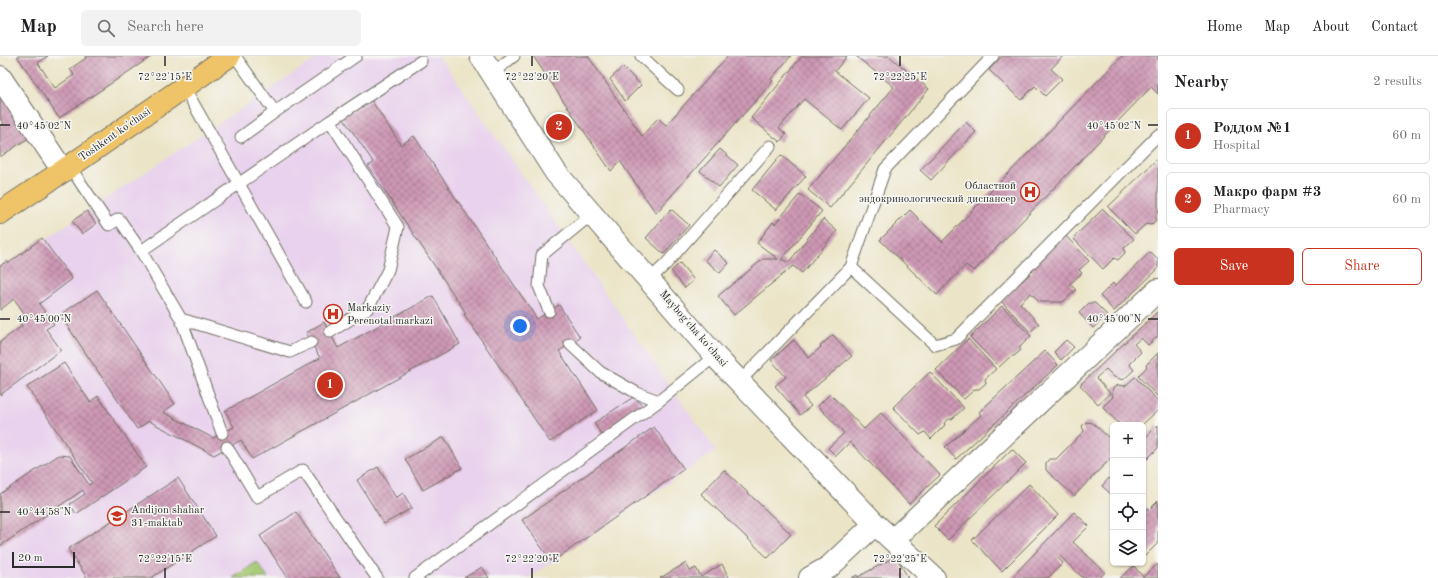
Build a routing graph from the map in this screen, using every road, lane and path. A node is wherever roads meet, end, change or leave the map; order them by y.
1 (229, 56) edge
2 (235, 56) edge
3 (356, 56) edge
4 (514, 56) edge
5 (641, 56) edge
6 (993, 56) edge
7 (421, 61) dead end
8 (486, 64) edge
9 (0, 77) edge
10 (184, 87) junction
11 (678, 90) dead end
12 (275, 112) junction
13 (330, 121) junction
14 (1158, 135) edge
15 (241, 137) dead end
16 (770, 146) dead end
17 (66, 169) junction
18 (239, 183) junction
19 (0, 213) edge
20 (592, 214) junction
21 (141, 251) junction
22 (851, 268) junction
23 (649, 280) junction
24 (1158, 290) edge
25 (306, 302) dead end
26 (549, 311) dead end
27 (181, 319) junction
28 (330, 332) dead end
29 (311, 342) dead end
30 (570, 344) dead end
31 (715, 356) junction
32 (739, 382) junction
33 (659, 401) junction
34 (222, 433) dead end
35 (227, 447) dead end
36 (875, 524) junction
37 (893, 540) junction
38 (377, 578) edge
39 (415, 578) edge
40 (810, 578) edge
41 (934, 578) edge

1 - 10 main road, Toshkent ko'chasi
2 - 12 lane
3 - 12 lane
4 - 8 lane
5 - 11 lane
6 - 22 lane
7 - 13 lane
8 - 20 street, Maybog'cha ko'chasi
9 - 17 street
10 - 17 main road, Toshkent ko'chasi
10 - 18 lane
12 - 15 lane
13 - 18 lane
13 - 28 lane
14 - 22 lane
16 - 23 lane
17 - 19 main road, Toshkent ko'chasi
17 - 21 lane
18 - 21 lane
18 - 25 lane
20 - 23 street, Maybog'cha ko'chasi
20 - 26 lane
21 - 27 lane
22 - 32 lane
23 - 31 street, Maybog'cha ko'chasi
24 - 37 street
27 - 29 lane
27 - 34 lane
30 - 33 lane
31 - 32 street, Maybog'cha ko'chasi
31 - 33 lane
32 - 36 street, Maybog'cha ko'chasi
33 - 39 lane
35 - 38 lane
36 - 37 street, Maybog'cha ko'chasi
36 - 40 street
37 - 41 street, Maybog'cha ko'chasi

